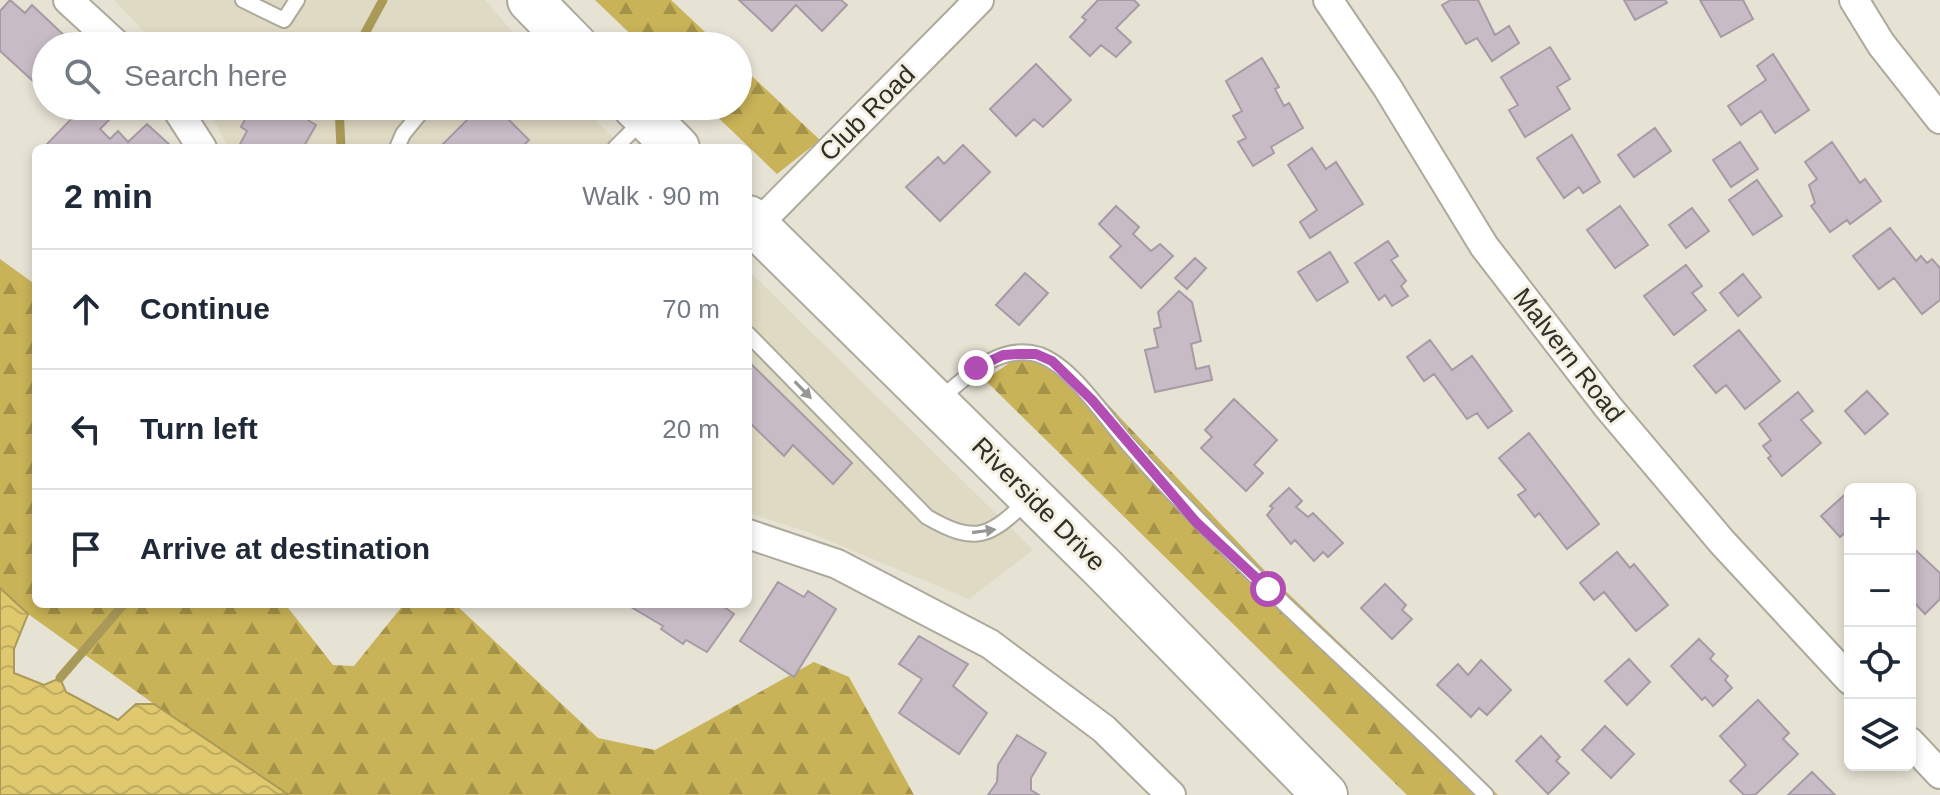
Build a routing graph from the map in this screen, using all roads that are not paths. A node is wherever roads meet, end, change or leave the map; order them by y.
1 (68, 0) edge
2 (243, 0) edge
3 (297, 0) edge
4 (530, 0) edge
5 (979, 0) edge
6 (1328, 0) edge
7 (1865, 3) edge
8 (103, 32) edge
9 (561, 32) edge
10 (1940, 119) edge
11 (184, 120) edge
12 (414, 120) edge
13 (634, 120) edge
14 (648, 120) edge
15 (199, 144) edge
16 (399, 144) edge
17 (618, 144) edge
18 (673, 144) edge
19 (752, 223) edge
20 (752, 225) edge
21 (752, 338) edge
22 (936, 403) junction
23 (1031, 497) junction
24 (752, 535) edge
25 (1844, 673) edge
26 (1916, 748) edge
27 (1940, 774) edge
28 (1171, 795) edge
29 (1325, 795) edge
30 (1486, 795) edge

1 - 8 street
2 - 3 lane
4 - 9 main road
5 - 19 street, Club Road
6 - 25 street, Malvern Road
7 - 10 street
11 - 15 street
12 - 16 lane
13 - 17 lane
14 - 18 main road
20 - 22 main road, Riverside Drive
21 -> 23 lane
22 - 23 main road, Riverside Drive
22 - 30 lane
23 - 29 main road, Riverside Drive
24 - 28 street
26 - 27 street

